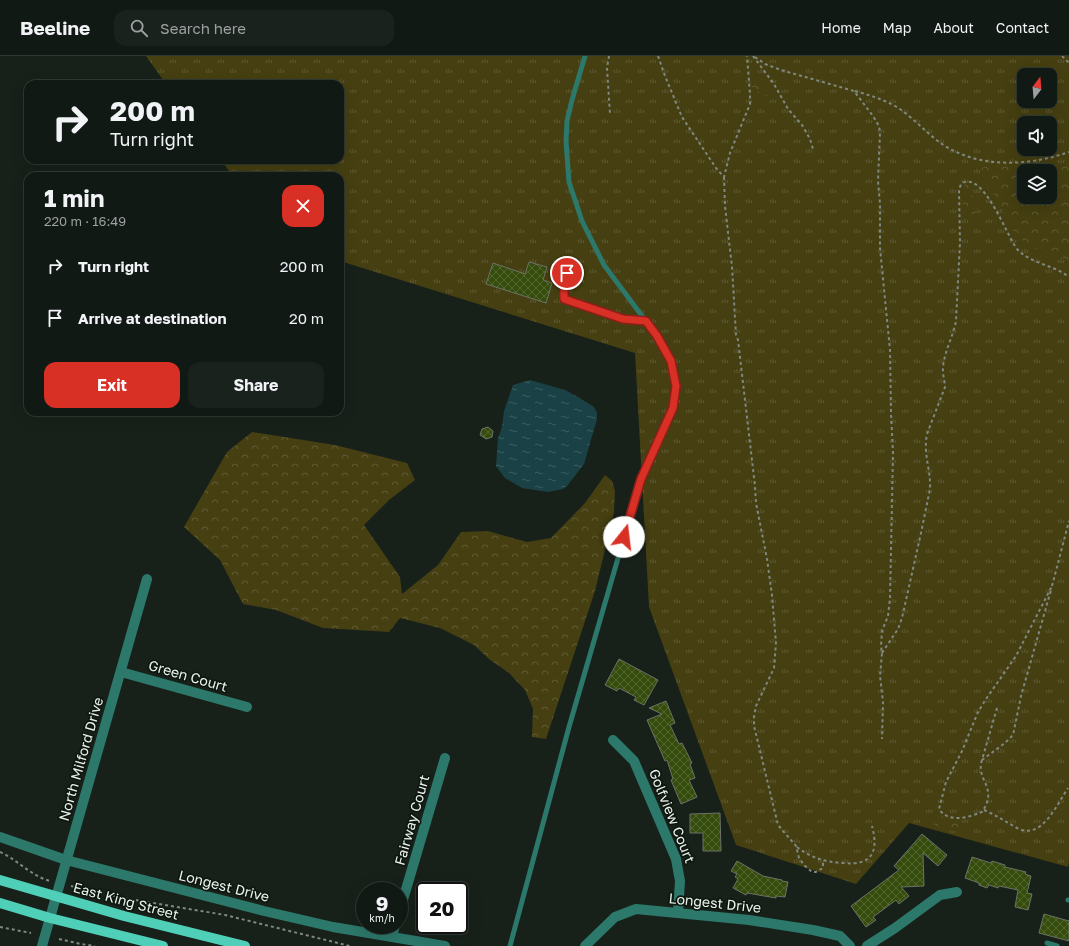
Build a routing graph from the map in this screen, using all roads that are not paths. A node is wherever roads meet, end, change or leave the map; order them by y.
1 (585, 56) edge
2 (567, 273) dead end
3 (646, 321) junction
4 (147, 579) dead end
5 (121, 672) junction
6 (247, 707) dead end
7 (613, 740) dead end
8 (445, 758) dead end
9 (0, 837) edge
10 (66, 860) junction
11 (0, 880) edge
12 (408, 883) edge
13 (957, 892) dead end
14 (56, 897) junction
15 (0, 903) edge
16 (678, 912) junction
17 (50, 918) junction
18 (392, 936) joint
19 (1047, 943) dead end
20 (42, 946) edge
21 (163, 946) edge
22 (245, 946) edge
23 (445, 946) edge
24 (510, 946) edge
25 (585, 946) edge
26 (850, 946) edge
27 (867, 946) edge
28 (1057, 946) edge

1 - 3 lane
2 - 3 lane
3 - 24 lane
4 - 5 street, North Milford Drive
5 - 6 street, Green Court
5 - 10 street, North Milford Drive
7 - 16 street, Golfview Court
8 - 12 street, Fairway Court
9 - 10 street, Longest Drive
10 - 14 street, North Milford Drive
10 - 18 street, Longest Drive
11 - 14 main road, East King Street
13 - 27 street
14 - 17 street, North Milford Drive
14 - 22 main road, East King Street
15 - 17 main road
16 - 25 street, Longest Drive
16 - 26 street, Longest Drive
17 - 20 street, North Milford Drive
17 - 21 main road
18 - 23 street, Longest Drive
19 - 28 lane

